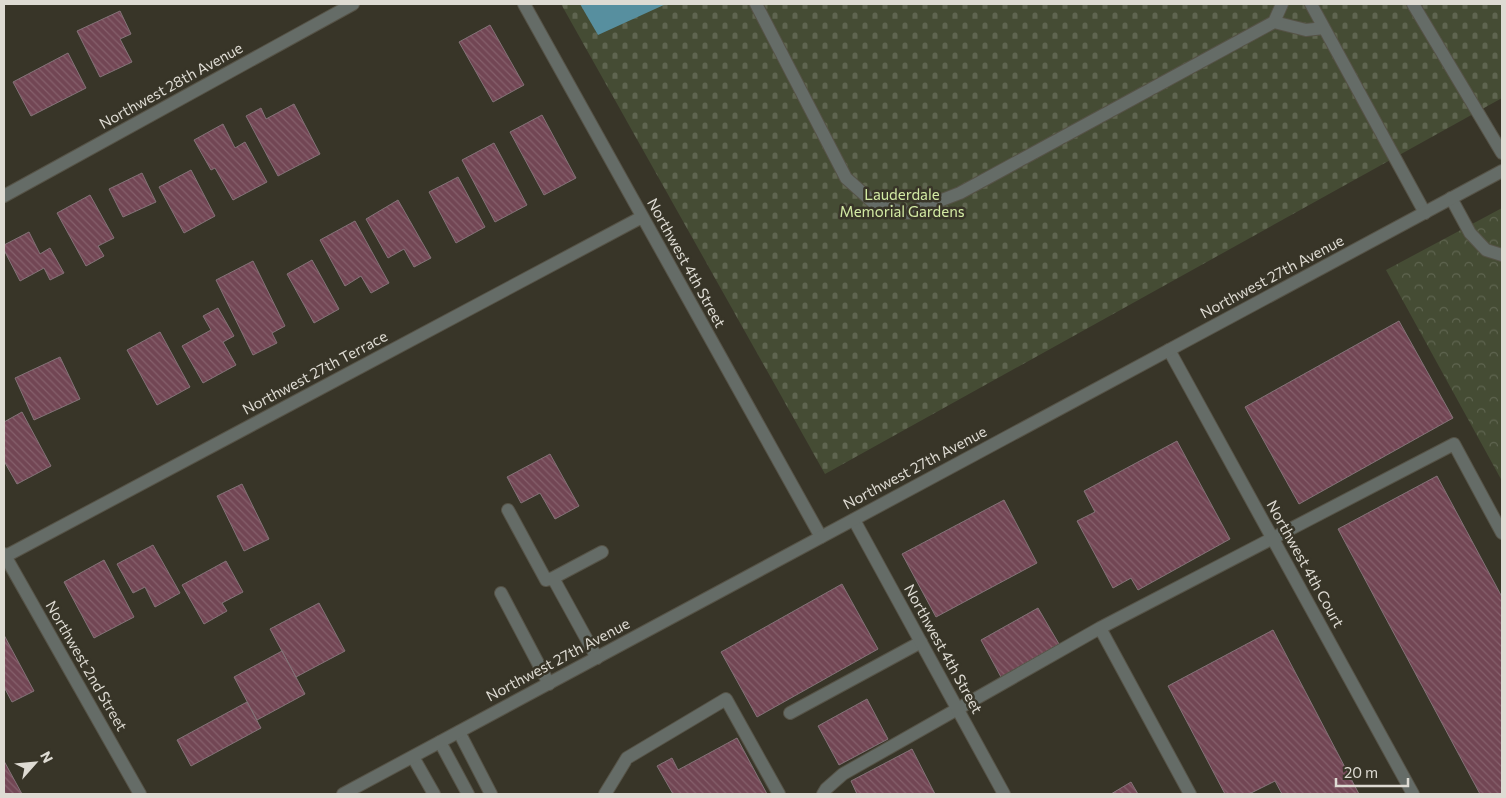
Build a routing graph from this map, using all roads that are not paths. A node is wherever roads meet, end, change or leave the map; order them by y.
1 (353, 4) edge
2 (524, 4) edge
3 (756, 4) edge
4 (1282, 4) edge
5 (1311, 4) edge
6 (1413, 4) edge
7 (1274, 22) junction
8 (1324, 28) junction
9 (1502, 154) edge
10 (1502, 171) edge
11 (4, 196) edge
12 (1451, 198) junction
13 (1425, 213) junction
14 (642, 217) junction
15 (1502, 255) edge
16 (1169, 350) junction
17 (508, 510) dead end
18 (854, 520) junction
19 (1502, 533) edge
20 (821, 537) junction
21 (1273, 539) junction
22 (602, 552) dead end
23 (4, 556) edge
24 (554, 578) junction
25 (502, 593) dead end
26 (1100, 628) junction
27 (921, 642) junction
28 (597, 658) junction
29 (548, 684) junction
30 (957, 708) junction
31 (790, 713) dead end
32 (460, 732) junction
33 (440, 742) junction
34 (413, 757) junction
35 (140, 794) edge
36 (344, 794) edge
37 (434, 794) edge
38 (468, 794) edge
39 (491, 794) edge
40 (605, 794) edge
41 (779, 794) edge
42 (823, 794) edge
43 (1004, 794) edge
44 (1190, 794) edge
45 (1413, 794) edge

1 - 11 street, Northwest 28th Avenue
2 - 14 street, Northwest 4th Street
3 - 7 street
4 - 7 street
5 - 8 street
6 - 9 street
7 - 8 street
8 - 13 street
10 - 12 street, Northwest 27th Avenue
12 - 13 street, Northwest 27th Avenue
12 - 15 street
13 - 16 street, Northwest 27th Avenue
14 - 20 street, Northwest 4th Street
14 - 23 street, Northwest 27th Terrace
16 - 18 street, Northwest 27th Avenue
16 - 21 street, Northwest 4th Court
17 - 24 street
18 - 20 street, Northwest 27th Avenue
18 - 27 street, Northwest 4th Street
19 - 21 street
20 - 28 street, Northwest 27th Avenue
21 - 26 street
21 - 45 street, Northwest 4th Court
22 - 24 street
23 - 35 street, Northwest 2nd Street
24 - 28 street
25 - 29 street
26 - 30 street
26 - 44 street
27 - 30 street, Northwest 4th Street
27 - 31 street
28 - 29 street, Northwest 27th Avenue
29 - 32 street, Northwest 27th Avenue
30 - 42 street
30 - 43 street, Northwest 4th Street
32 - 33 street, Northwest 27th Avenue
32 - 39 street
33 - 34 street, Northwest 27th Avenue
33 - 38 street
34 - 36 street, Northwest 27th Avenue
34 - 37 street
40 - 41 street

